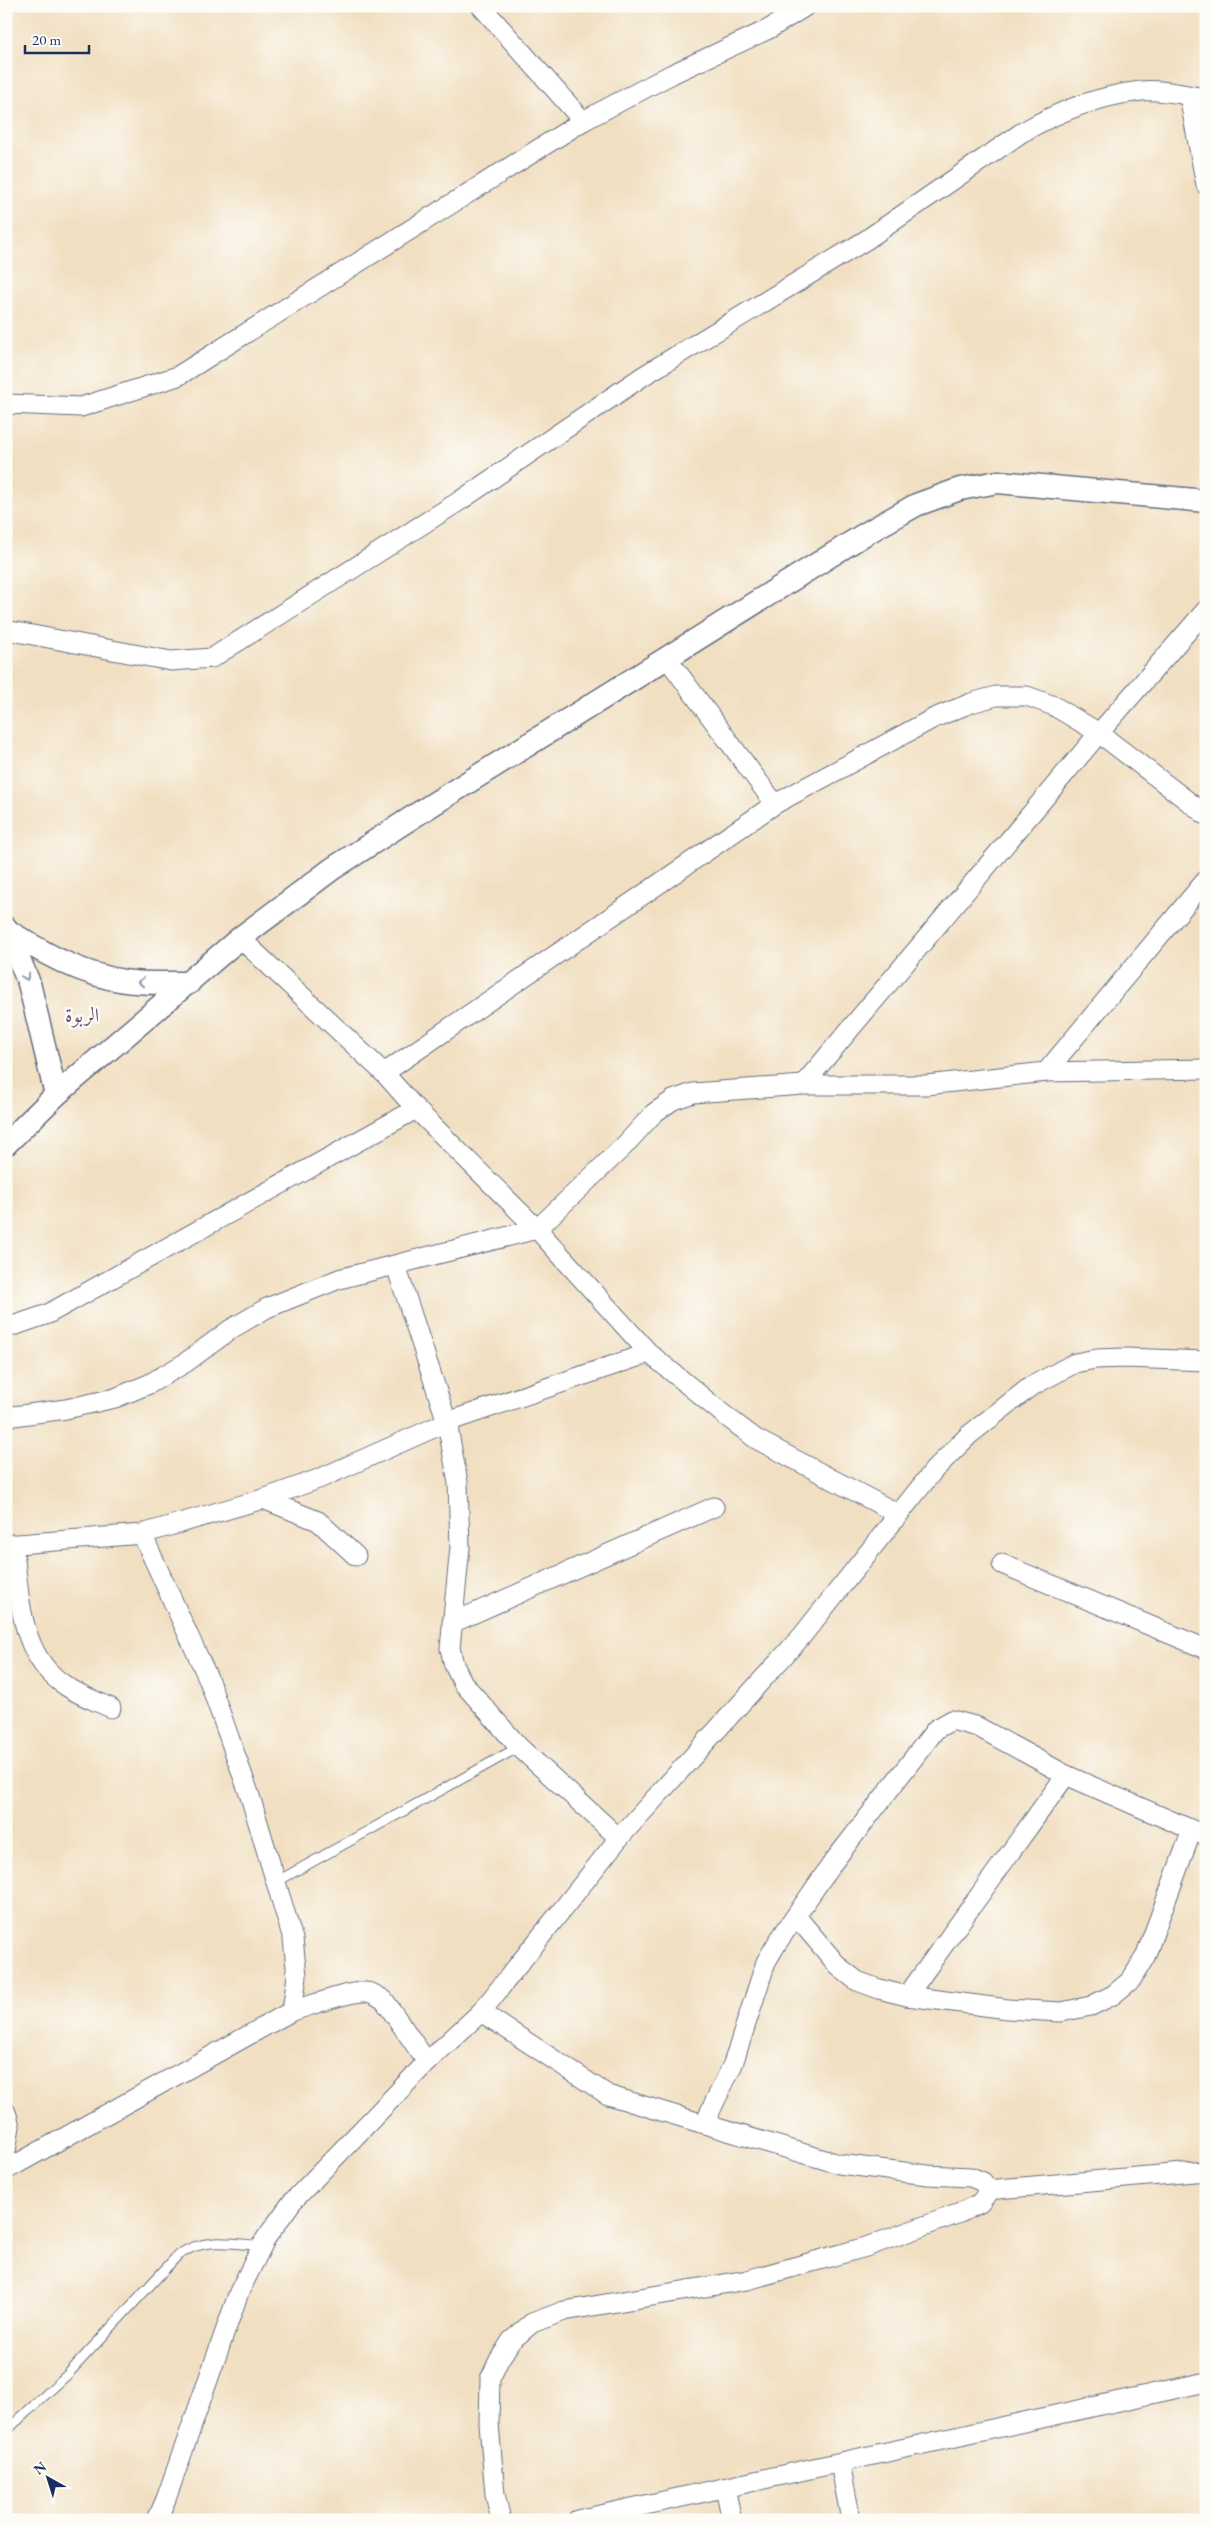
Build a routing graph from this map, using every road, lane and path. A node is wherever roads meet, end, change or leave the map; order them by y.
1 (481, 6) edge
2 (806, 6) edge
3 (1198, 97) edge
4 (584, 121) junction
5 (1206, 185) edge
6 (6, 404) edge
7 (1206, 501) edge
8 (1206, 610) edge
9 (6, 630) edge
10 (667, 658) junction
11 (1099, 733) junction
12 (775, 804) junction
13 (1206, 815) edge
14 (1206, 880) edge
15 (7, 930) edge
16 (240, 938) junction
17 (189, 983) junction
18 (1206, 1069) edge
19 (1046, 1072) junction
20 (384, 1073) junction
21 (803, 1085) junction
22 (56, 1095) junction
23 (416, 1109) junction
24 (6, 1144) edge
25 (537, 1229) junction
26 (396, 1266) junction
27 (6, 1326) edge
28 (649, 1352) junction
29 (1206, 1361) edge
30 (6, 1417) edge
31 (447, 1422) junction
32 (263, 1499) junction
33 (714, 1507) dead end
34 (898, 1514) junction
35 (142, 1534) junction
36 (9, 1544) edge
37 (356, 1556) dead end
38 (1002, 1564) dead end
39 (452, 1623) junction
40 (1206, 1649) edge
41 (111, 1708) dead end
42 (519, 1747) junction
43 (1066, 1775) junction
44 (1199, 1833) edge
45 (619, 1838) junction
46 (276, 1882) junction
47 (796, 1916) junction
48 (907, 1996) junction
49 (292, 2011) junction
50 (481, 2012) junction
51 (427, 2062) junction
52 (6, 2112) edge
53 (704, 2124) junction
54 (6, 2151) edge
55 (6, 2170) edge
56 (1206, 2171) edge
57 (987, 2190) junction
58 (262, 2246) junction
59 (1206, 2382) edge
60 (6, 2431) edge
61 (840, 2463) junction
62 (725, 2488) junction
63 (157, 2520) edge
64 (501, 2520) edge
65 (577, 2520) edge
66 (732, 2520) edge
67 (851, 2520) edge

1 - 4 street
2 - 4 street
3 - 5 street
3 - 9 street
4 - 6 street
7 - 10 street
8 - 11 street
10 - 12 street
10 - 16 street
11 - 12 street
11 - 13 street
11 - 21 street
12 - 20 street
14 - 19 street
17 -> 15 street
15 -> 22 street
16 - 17 street
16 - 20 street
17 - 22 street
18 - 19 street
19 - 21 street
20 - 23 street
21 - 25 street
22 - 24 street
23 - 25 street
23 - 27 street
25 - 26 street
25 - 28 street
26 - 30 street
26 - 31 street
28 - 31 street
28 - 34 street
29 - 34 street
31 - 32 street
31 - 39 street
32 - 35 street
32 - 37 street
33 - 39 street
34 - 45 street
35 - 36 street
35 - 46 street
36 - 41 street
38 - 40 street
39 - 42 street
42 - 45 street
42 - 46 lane
43 - 44 street
43 - 47 street
43 - 48 street
44 - 48 street
45 - 50 street
46 - 49 street
47 - 48 street
47 - 53 street
49 - 51 street
49 - 55 street
50 - 51 street
50 - 53 street
51 - 58 street
52 - 54 street
53 - 57 street
56 - 57 street
57 - 64 street
58 - 60 lane
58 - 63 street
59 - 61 street
61 - 62 street
61 - 67 street
62 - 65 street
62 - 66 street

